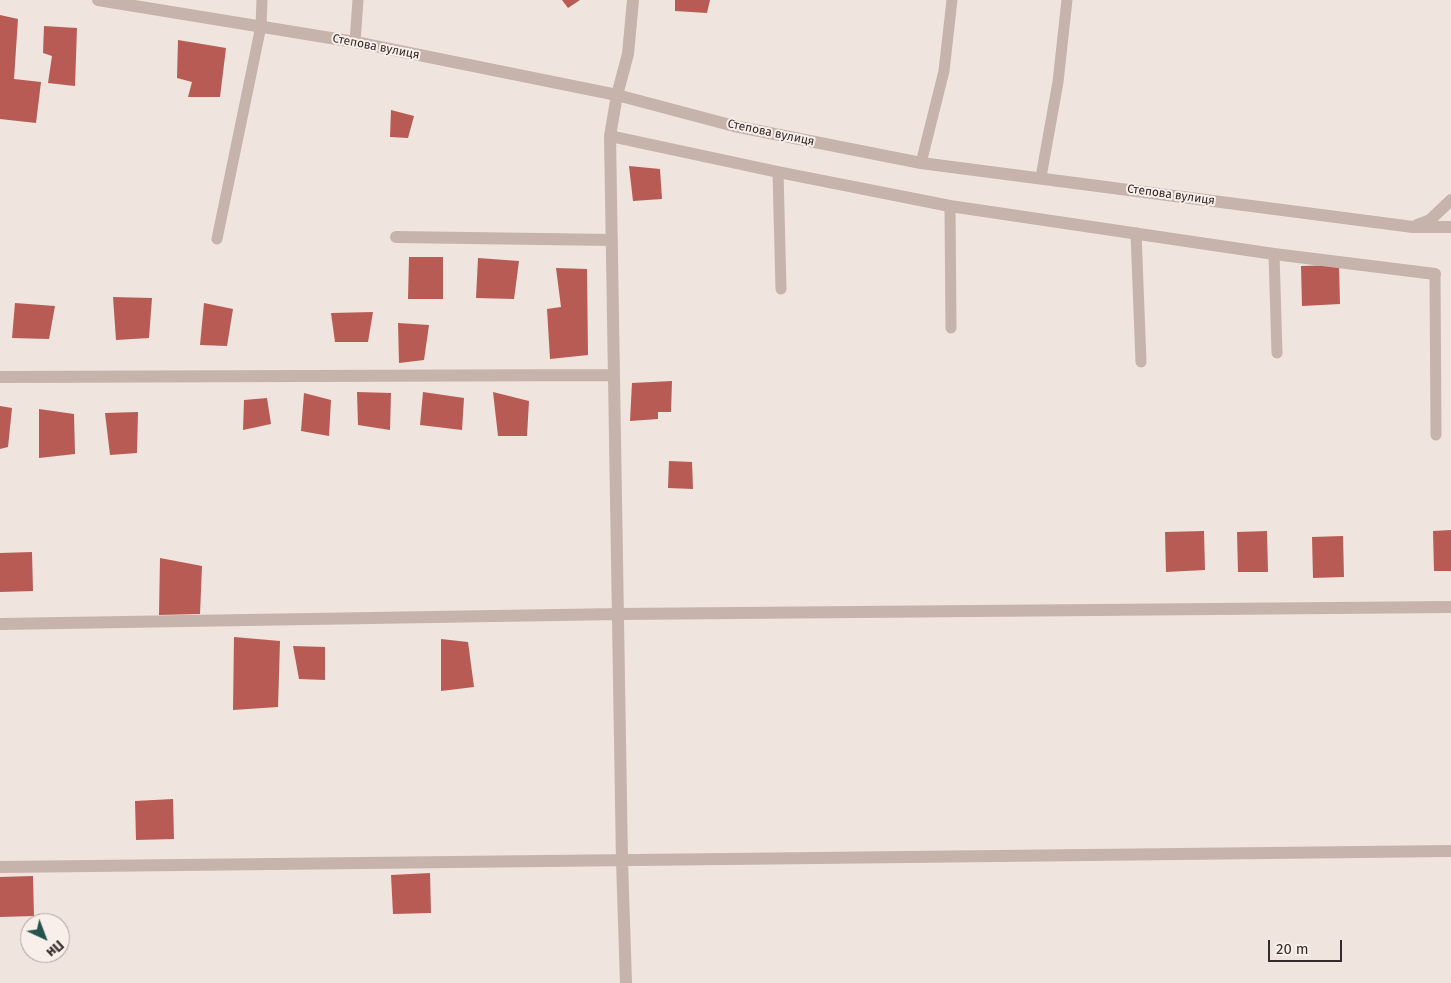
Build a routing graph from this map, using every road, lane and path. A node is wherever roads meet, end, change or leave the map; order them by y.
1 (98, 0) edge
2 (262, 0) edge
3 (358, 0) edge
4 (633, 0) edge
5 (952, 0) edge
6 (1067, 0) edge
7 (261, 26) junction
8 (355, 42) junction
9 (617, 95) junction
10 (610, 136) junction
11 (921, 163) junction
12 (778, 172) junction
13 (1040, 177) junction
14 (1451, 200) edge
15 (950, 206) junction
16 (1413, 227) junction
17 (1451, 227) edge
18 (1136, 233) junction
19 (396, 237) dead end
20 (217, 239) dead end
21 (612, 240) junction
22 (1274, 254) junction
23 (1435, 274) joint
24 (781, 289) dead end
25 (951, 328) dead end
26 (1277, 353) dead end
27 (1141, 362) dead end
28 (613, 375) junction
29 (0, 378) edge
30 (1436, 435) dead end
31 (1451, 607) edge
32 (619, 614) junction
33 (0, 624) edge
34 (1451, 851) edge
35 (622, 861) junction
36 (0, 867) edge
37 (626, 983) edge

1 - 7 street, Степова вулиця
2 - 7 lane
3 - 8 lane
4 - 9 street
5 - 11 lane
6 - 13 lane
7 - 8 street, Степова вулиця
7 - 20 lane
8 - 9 street, Степова вулиця
9 - 10 street
9 - 11 street, Степова вулиця
10 - 12 street
10 - 21 street
11 - 13 street, Степова вулиця
12 - 15 street
12 - 24 lane
13 - 16 street, Степова вулиця
14 - 16 street
15 - 18 street
15 - 25 lane
16 - 17 street, Степова вулиця
18 - 22 street
18 - 27 lane
19 - 21 street
21 - 28 street
22 - 23 street
22 - 26 lane
23 - 30 lane
28 - 29 street
28 - 32 street
31 - 32 street
32 - 33 street
32 - 35 street
34 - 35 street
35 - 36 street
35 - 37 street

